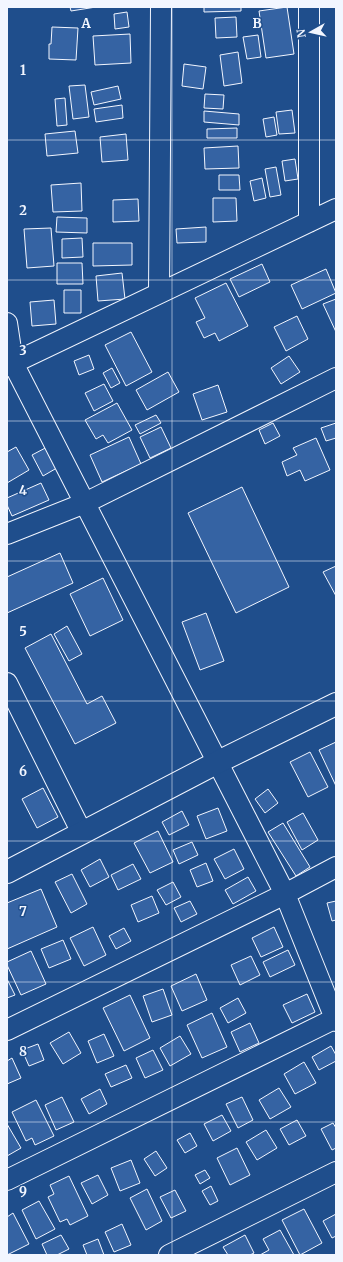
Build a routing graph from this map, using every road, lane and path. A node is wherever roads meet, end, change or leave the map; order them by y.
1 (161, 7) edge
2 (309, 7) edge
3 (336, 209) edge
4 (309, 222) junction
5 (159, 294) junction
6 (7, 323) edge
7 (10, 365) edge
8 (336, 378) edge
9 (85, 503) junction
10 (7, 534) edge
11 (7, 683) edge
12 (336, 704) edge
13 (218, 762) junction
14 (82, 833) junction
15 (336, 867) edge
16 (7, 872) edge
17 (284, 894) junction
18 (336, 1019) edge
19 (7, 1030) edge
20 (336, 1172) edge
21 (7, 1180) edge
22 (169, 1255) edge

1 - 5 street
2 - 4 street
3 - 4 street
4 - 5 street
5 - 7 street
6 - 7 street
7 - 9 street
8 - 9 street
9 - 10 street
9 - 13 street
11 - 14 street
12 - 13 main road
13 - 14 main road
13 - 17 street
14 - 16 main road
15 - 17 street
17 - 18 street
17 - 19 street
18 - 21 street
20 - 22 street

